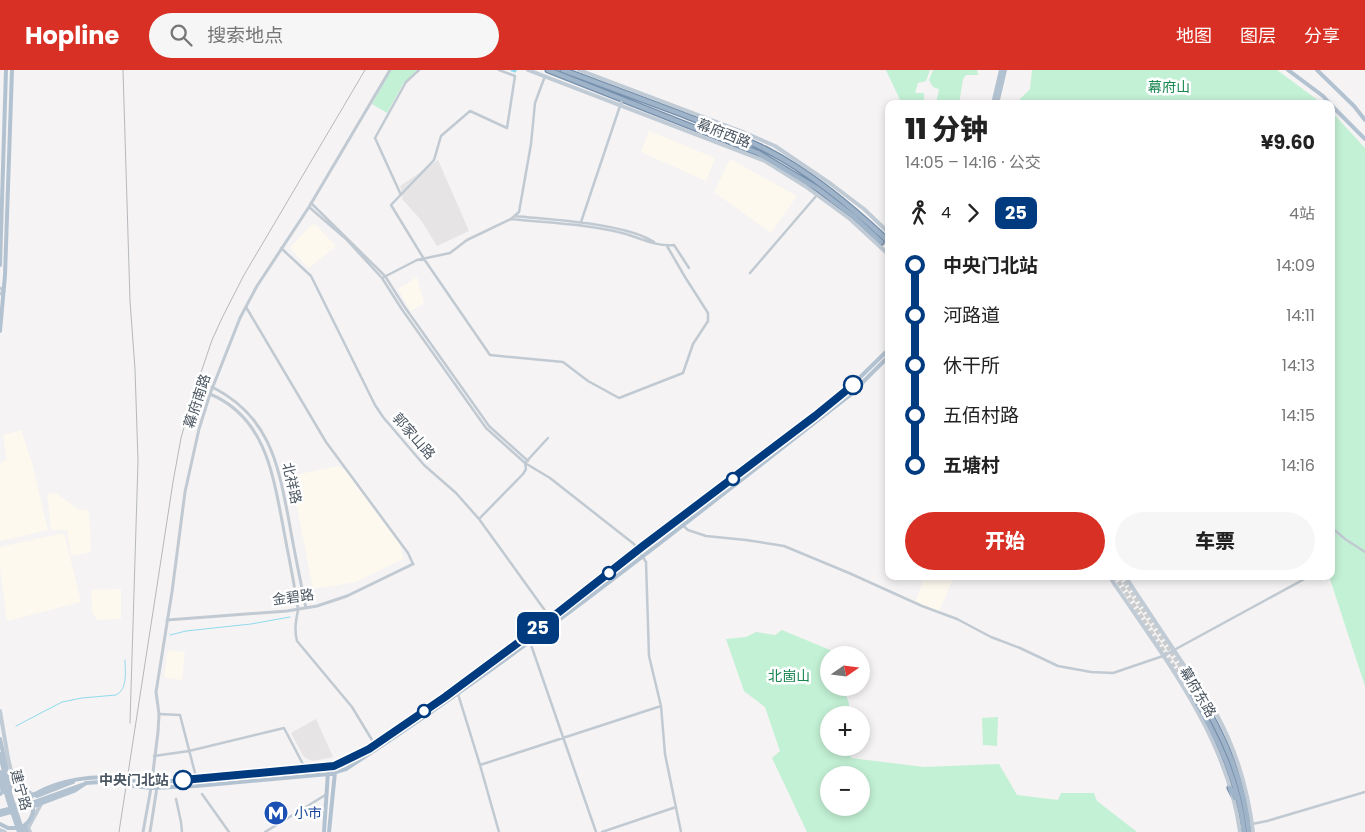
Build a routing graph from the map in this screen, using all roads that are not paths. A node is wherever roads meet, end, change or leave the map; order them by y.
1 (6, 70) edge
2 (12, 70) edge
3 (390, 70) edge
4 (419, 70) edge
5 (498, 70) edge
6 (528, 70) edge
7 (548, 70) edge
8 (564, 70) edge
9 (579, 70) edge
10 (1003, 70) edge
11 (1288, 70) edge
12 (1317, 70) edge
13 (545, 76) junction
14 (622, 100) junction
15 (994, 100) edge
16 (998, 100) edge
17 (1327, 100) edge
18 (620, 105) junction
19 (1335, 108) edge
20 (1365, 120) edge
21 (1365, 140) edge
22 (9, 142) junction
23 (2, 145) edge
24 (817, 194) junction
25 (401, 195) junction
26 (310, 205) junction
27 (515, 216) junction
28 (511, 219) junction
29 (580, 226) junction
30 (885, 229) edge
31 (657, 244) junction
32 (667, 246) junction
33 (281, 248) junction
34 (885, 251) edge
35 (424, 259) junction
36 (0, 265) edge
37 (689, 268) dead end
38 (750, 273) dead end
39 (382, 278) junction
40 (0, 288) edge
41 (2, 293) edge
42 (246, 307) junction
43 (0, 331) edge
44 (885, 353) edge
45 (885, 360) edge
46 (212, 387) junction
47 (210, 394) junction
48 (234, 401) junction
49 (230, 406) junction
50 (548, 438) dead end
51 (527, 462) junction
52 (479, 519) junction
53 (678, 521) junction
54 (681, 525) junction
55 (1335, 530) edge
56 (639, 550) junction
57 (1365, 552) edge
58 (643, 555) junction
59 (413, 564) joint
60 (1112, 580) edge
61 (1128, 580) edge
62 (1303, 580) edge
63 (300, 581) junction
64 (294, 583) junction
65 (306, 608) junction
66 (298, 609) junction
67 (550, 619) junction
68 (167, 620) junction
69 (554, 623) junction
70 (530, 640) junction
71 (1175, 650) junction
72 (1163, 656) junction
73 (1196, 690) tunnel mouth
74 (1191, 693) tunnel mouth
75 (458, 694) junction
76 (661, 706) junction
77 (0, 713) edge
78 (159, 714) junction
79 (0, 738) edge
80 (564, 738) junction
81 (376, 747) junction
82 (189, 752) junction
83 (0, 754) edge
84 (154, 756) junction
85 (480, 765) junction
86 (334, 766) junction
87 (328, 767) junction
88 (306, 770) junction
89 (0, 772) edge
90 (335, 772) junction
91 (196, 773) dead end
92 (329, 774) junction
93 (122, 779) tunnel mouth
94 (85, 781) junction
95 (152, 781) junction
96 (158, 781) junction
97 (0, 782) edge
98 (122, 784) tunnel mouth
99 (151, 788) junction
100 (158, 788) junction
101 (1230, 788) junction
102 (12, 789) junction
103 (60, 789) junction
104 (1365, 792) edge
105 (2, 793) edge
106 (328, 793) junction
107 (202, 794) dead end
108 (32, 796) junction
109 (176, 799) dead end
110 (1247, 801) joint
111 (32, 803) junction
112 (41, 804) junction
113 (1239, 804) junction
114 (676, 807) junction
115 (0, 811) edge
116 (0, 815) edge
117 (0, 824) edge
118 (25, 826) junction
119 (1251, 829) edge
120 (0, 830) edge
121 (15, 831) edge
122 (5, 832) edge
123 (19, 832) edge
124 (27, 832) edge
125 (144, 832) edge
126 (150, 832) edge
127 (182, 832) edge
128 (229, 832) edge
129 (265, 832) edge
130 (324, 832) edge
131 (329, 832) edge
132 (499, 832) edge
133 (596, 832) edge
134 (602, 832) edge
135 (681, 832) edge
136 (1242, 832) edge

1 - 23 main road
2 - 22 main road
3 - 26 street, 幕府南路
4 - 25 street
5 - 25 street
6 - 13 main road, 幕府西路
7 - 14 highway, 幕府西路
8 - 14 highway, 幕府西路
9 - 30 main road, 幕府西路
10 - 15 main road
10 - 16 main road
11 - 17 main road
12 - 20 main road
13 - 18 main road, 幕府西路
13 - 27 street
14 - 18 street
18 - 24 main road, 幕府西路
18 - 29 street
19 - 21 main road
22 - 23 street
22 - 41 main road
23 - 36 main road
24 - 34 main road, 幕府西路
24 - 38 street
25 - 35 street
26 - 33 street, 幕府南路
26 - 39 street
26 - 51 street
27 - 28 street
27 - 31 street
28 - 29 street
28 - 35 street
29 - 31 street
31 - 32 street
32 - 35 street
32 - 37 street
33 - 42 street, 幕府南路
33 - 52 street, 郭家山路
35 - 39 street
39 - 51 street
40 - 41 street
41 - 43 main road
42 - 46 street, 幕府南路
42 - 59 street
44 - 53 main road
45 - 54 main road
46 - 47 street, 幕府南路
46 - 48 street, 北祥路
47 - 49 street, 北祥路
47 - 68 street, 幕府南路
48 - 49 street
48 - 63 street, 北祥路
49 - 64 street, 北祥路
50 - 51 street
51 - 52 street
51 - 56 street
52 - 67 street, 郭家山路
53 - 54 street
53 - 56 main road
54 - 58 main road
54 - 72 street
55 - 57 street
56 - 58 street
56 - 67 main road
58 - 69 main road
58 - 76 street
59 - 65 street, 金碧路
60 - 72 main road, 幕府东路
61 - 71 main road, 幕府东路
62 - 71 street
63 - 64 street
63 - 65 street, 北祥路
64 - 66 street, 北祥路
65 - 66 street, 金碧路
66 - 68 street, 金碧路
66 - 81 street
67 - 69 street, 郭家山路
67 - 81 main road
68 - 78 street, 幕府南路
69 - 70 main road
70 - 75 main road
70 - 80 street
71 - 72 street
71 - 110 main road, 幕府东路
72 - 101 main road, 幕府东路
73 - 119 highway, 幕府东路
74 - 113 highway, 幕府东路
75 - 81 main road
75 - 85 street
76 - 80 street
76 - 114 street
77 - 108 main road
78 - 82 street
78 - 84 street, 幕府南路
79 - 102 main road, bridge
80 - 85 street
80 - 133 street
81 - 86 main road
81 - 90 main road
82 - 84 street
82 - 88 street
82 - 91 street
83 - 124 main road, 建宁路, bridge
84 - 95 street, 幕府南路
85 - 132 street
86 - 87 main road
86 - 90 main road
87 - 88 main road
87 - 92 main road
88 - 96 main road
89 - 123 main road, 建宁路, bridge
90 - 92 main road
90 - 131 main road
92 - 100 main road
92 - 106 main road
93 - 94 main road
94 - 98 main road
94 - 103 main road
94 - 108 main road
94 - 112 main road
95 - 96 main road
95 - 99 street, 幕府南路
95 - 99 main road
96 - 100 street
97 - 105 main road, bridge
99 - 100 main road
99 - 125 street, 幕府南路
100 - 126 street
101 - 113 highway
101 - 136 main road, 幕府东路
102 - 105 main road, bridge
102 - 108 main road, bridge
103 - 108 main road
103 - 111 main road
104 - 119 street
106 - 129 street
106 - 130 main road
107 - 128 street
108 - 111 main road, bridge
108 - 115 main road
109 - 127 street
110 - 119 highway
111 - 118 main road, bridge
112 - 116 main road
112 - 124 main road
113 - 136 highway, 幕府东路
114 - 134 street
114 - 135 street
117 - 121 main road
118 - 121 main road, bridge
118 - 124 main road
120 - 122 main road

